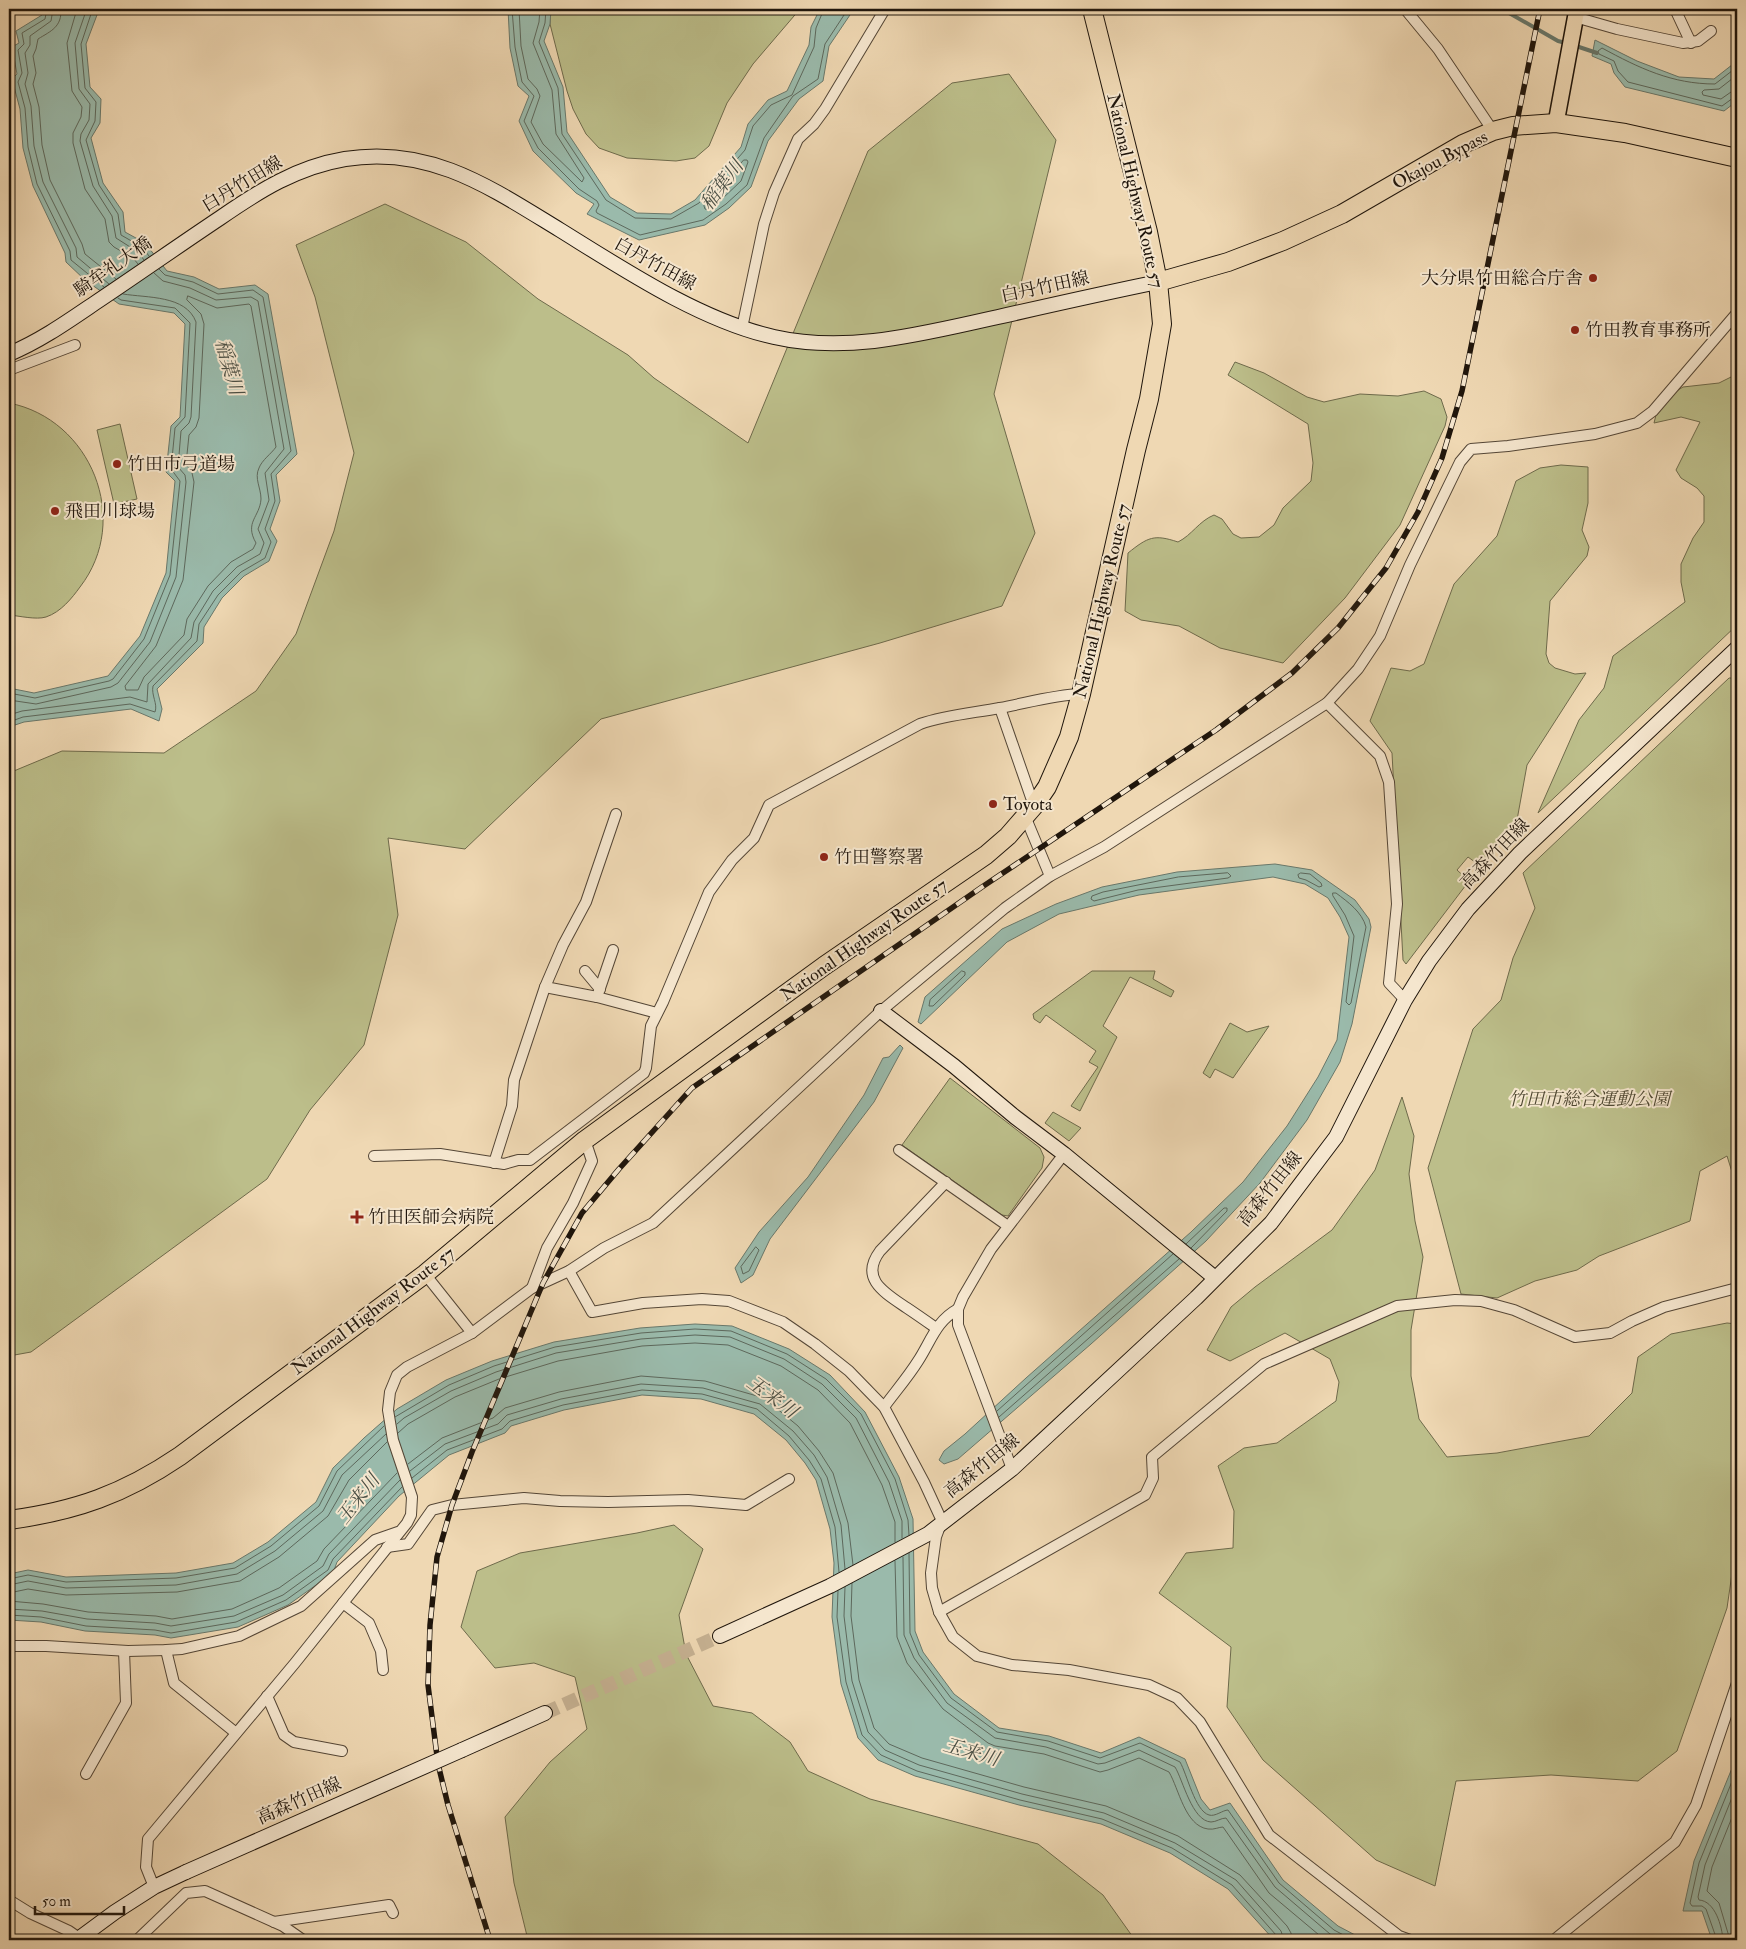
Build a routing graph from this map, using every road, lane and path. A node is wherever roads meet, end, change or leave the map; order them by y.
1 (884, 9) edge
2 (1092, 9) edge
3 (1405, 9) edge
4 (1675, 9) edge
5 (1575, 19) edge
6 (1711, 31) dead end
7 (1690, 43) junction
8 (1556, 123) junction
9 (1493, 131) junction
10 (1737, 158) edge
11 (170, 251) joint
12 (1158, 282) junction
13 (1737, 313) edge
14 (742, 328) junction
15 (75, 345) dead end
16 (9, 354) edge
17 (9, 370) edge
18 (1737, 648) edge
19 (1081, 694) junction
20 (1327, 703) junction
21 (1000, 708) junction
22 (1030, 811) junction
23 (616, 814) dead end
24 (1050, 876) junction
25 (613, 950) dead end
26 (585, 971) dead end
27 (545, 987) junction
28 (599, 993) junction
29 (1405, 1000) junction
30 (881, 1011) junction
31 (657, 1013) junction
32 (585, 1140) junction
33 (899, 1150) dead end
34 (1064, 1154) junction
35 (374, 1156) dead end
36 (494, 1163) junction
37 (946, 1182) junction
38 (1008, 1226) junction
39 (569, 1271) junction
40 (425, 1274) junction
41 (1215, 1278) junction
42 (532, 1288) junction
43 (1737, 1288) edge
44 (958, 1309) junction
45 (936, 1328) junction
46 (472, 1334) junction
47 (884, 1408) junction
48 (1012, 1468) junction
49 (790, 1479) dead end
50 (9, 1520) edge
51 (942, 1522) junction
52 (399, 1531) junction
53 (387, 1547) junction
54 (343, 1603) junction
55 (939, 1612) junction
56 (720, 1636) tunnel mouth
57 (9, 1646) edge
58 (166, 1650) junction
59 (124, 1651) junction
60 (383, 1670) dead end
61 (1737, 1683) edge
62 (267, 1696) junction
63 (546, 1713) tunnel mouth
64 (236, 1733) junction
65 (342, 1751) dead end
66 (86, 1774) dead end
67 (154, 1887) junction
68 (9, 1900) edge
69 (393, 1914) dead end
70 (274, 1922) junction
71 (80, 1939) edge
72 (137, 1940) edge
73 (303, 1940) edge
74 (1410, 1940) edge
75 (1554, 1940) edge

1 - 14 street
2 - 12 highway, National Highway Route 57
3 - 9 street
4 - 7 street
5 - 7 street
5 - 8 main road
6 - 7 street
8 - 9 highway, Okajou Bypass
8 - 10 highway, Okajou Bypass
9 - 12 highway, Okajou Bypass
11 - 14 main road, 白丹竹田線
11 - 16 main road, 騎牟礼大橋
12 - 14 main road, 白丹竹田線
12 - 19 highway, National Highway Route 57
13 - 20 street
15 - 17 street
18 - 29 main road, 高森竹田線
19 - 21 street
19 - 22 highway, National Highway Route 57
20 - 24 street
20 - 29 street
21 - 22 street
21 - 31 street
22 - 24 street
22 - 32 highway, National Highway Route 57
23 - 27 street
24 - 30 street
25 - 28 street
26 - 28 street
27 - 28 street
27 - 36 street
28 - 31 street
29 - 41 main road, 高森竹田線
30 - 34 main road
30 - 39 street
31 - 36 street
32 - 40 highway, National Highway Route 57
32 - 42 street
33 - 37 street
34 - 38 street
34 - 41 main road
35 - 36 street
37 - 38 street
37 - 45 street
38 - 44 street
39 - 42 street
39 - 47 street
40 - 46 street
40 - 50 highway, National Highway Route 57
41 - 48 main road, 高森竹田線
42 - 46 street
43 - 55 street
44 - 45 street
44 - 48 street
45 - 47 street
46 - 52 street
47 - 51 street
48 - 51 main road, 高森竹田線
49 - 53 street
51 - 55 street
51 - 56 main road, 高森竹田線
52 - 53 street
52 - 58 street
53 - 54 street
54 - 60 street
54 - 62 street
55 - 74 street
57 - 59 street
58 - 59 street
58 - 64 street
59 - 66 street
61 - 75 street
62 - 64 street
62 - 65 street
63 - 67 main road, 高森竹田線, bridge
64 - 67 street
67 - 71 main road, 高森竹田線
68 - 71 street
69 - 70 street
70 - 72 street
70 - 73 street

